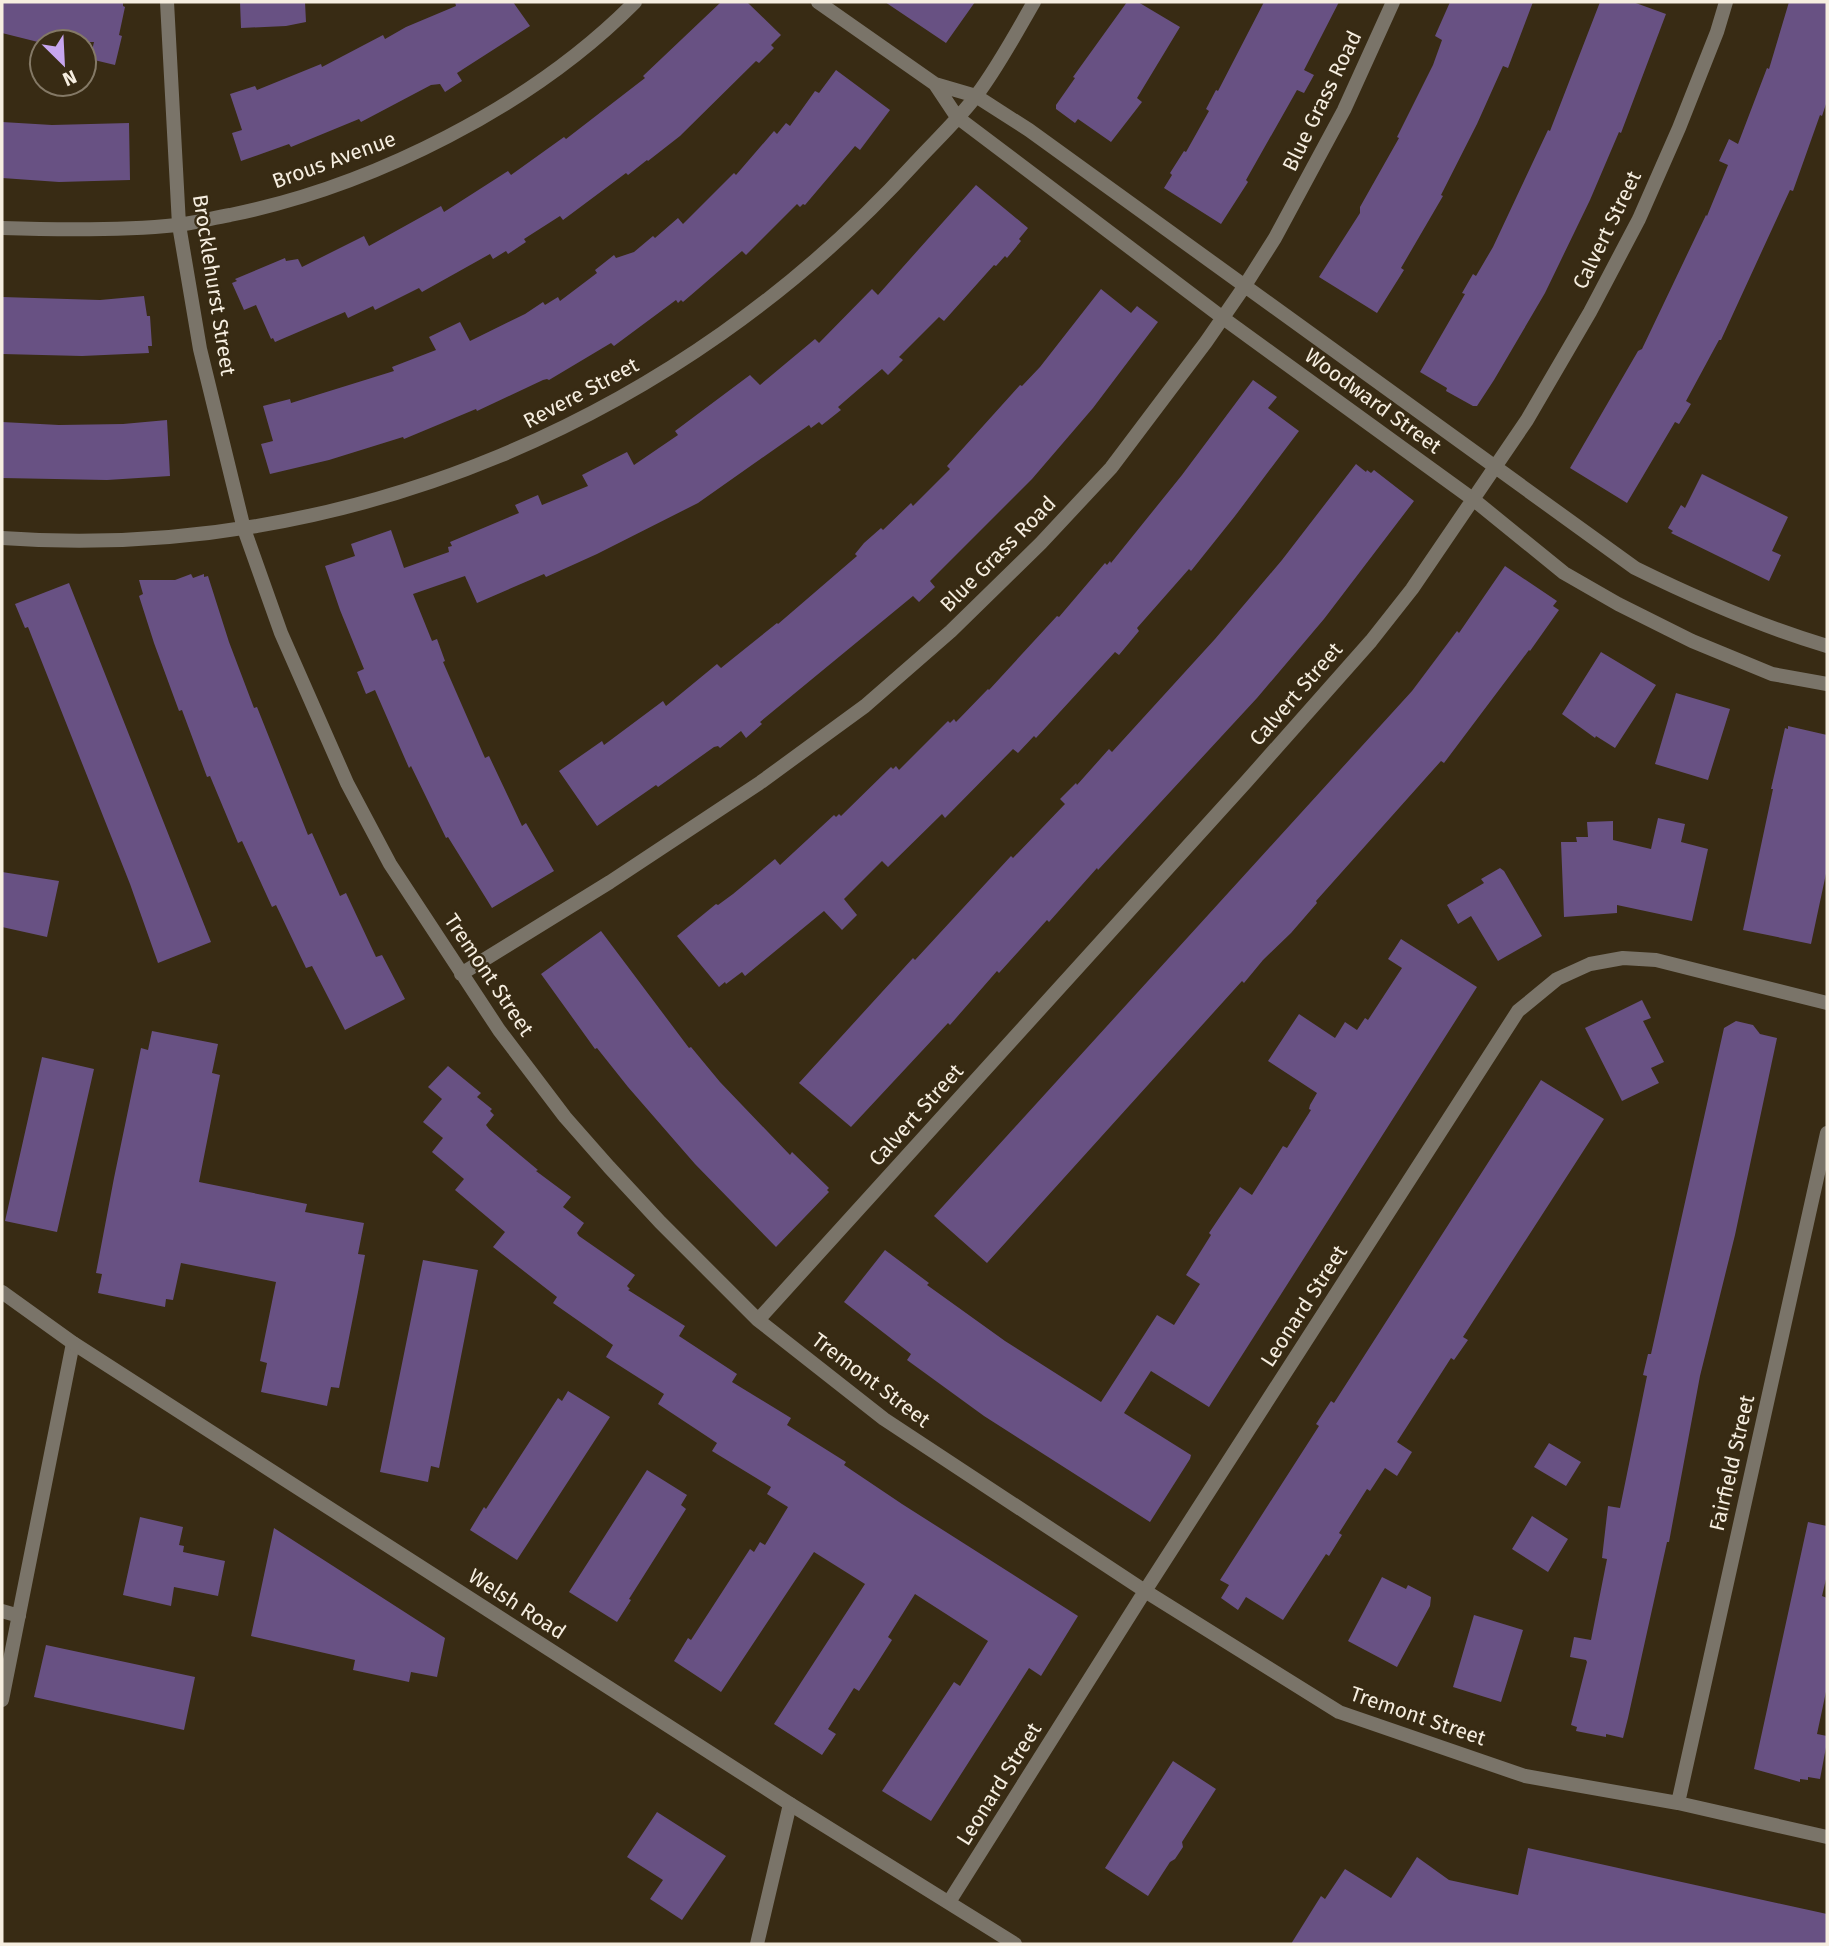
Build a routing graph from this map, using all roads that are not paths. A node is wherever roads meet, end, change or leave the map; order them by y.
1 (167, 2) edge
2 (635, 2) edge
3 (818, 2) edge
4 (1034, 2) edge
5 (1392, 2) edge
6 (1726, 2) edge
7 (935, 84) junction
8 (976, 96) junction
9 (957, 117) junction
10 (179, 225) junction
11 (2, 228) edge
12 (1244, 287) junction
13 (1223, 318) junction
14 (1495, 469) junction
15 (1474, 500) junction
16 (244, 529) junction
17 (2, 538) edge
18 (1827, 646) edge
19 (1827, 684) edge
20 (461, 974) junction
21 (1827, 1003) edge
22 (1827, 1133) edge
23 (2, 1292) edge
24 (758, 1320) junction
25 (73, 1343) junction
26 (1146, 1591) junction
27 (2, 1611) edge
28 (19, 1616) junction
29 (2, 1700) edge
30 (1678, 1802) junction
31 (790, 1804) junction
32 (1827, 1837) edge
33 (949, 1902) junction
34 (757, 1944) edge
35 (1014, 1944) edge

1 - 10 street, Brocklehurst Street
2 - 10 street, Brous Avenue
3 - 7 street, Woodward Street
4 - 8 street, Revere Street
5 - 12 street, Blue Grass Road
6 - 14 street, Calvert Street
7 - 8 street, Woodward Street
7 - 9 street, Woodward Street
8 - 9 street, Revere Street
8 - 12 street, Woodward Street
9 - 13 street, Woodward Street
9 - 16 street, Revere Street
10 - 11 street, Brous Avenue
10 - 16 street, Brocklehurst Street
12 - 13 street, Blue Grass Road
12 - 14 street, Woodward Street
13 - 15 street, Woodward Street
13 - 20 street, Blue Grass Road
14 - 15 street, Calvert Street
14 - 18 street, Woodward Street
15 - 19 street, Woodward Street
15 - 24 street, Calvert Street
16 - 17 street, Revere Street
16 - 20 street, Tremont Street
20 - 24 street, Tremont Street
21 - 26 street, Leonard Street
22 - 30 street, Fairfield Street
23 - 25 street, Welsh Road
24 - 26 street, Tremont Street
25 - 28 street
25 - 31 street, Welsh Road
26 - 30 street, Tremont Street
26 - 33 street, Leonard Street
27 - 28 street
28 - 29 street
30 - 32 street, Tremont Street
31 - 33 street, Welsh Road
31 - 34 street
33 - 35 street, Welsh Road

